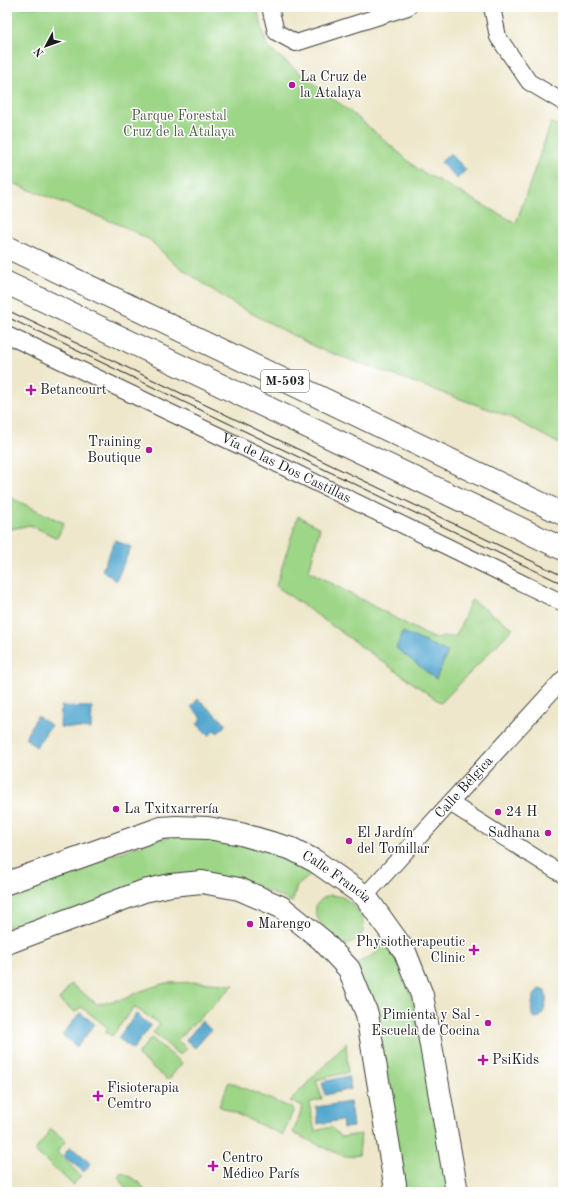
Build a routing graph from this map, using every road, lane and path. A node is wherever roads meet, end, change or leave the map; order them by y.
1 (270, 7) edge
2 (408, 7) edge
3 (492, 7) edge
4 (563, 102) edge
5 (7, 247) edge
6 (7, 283) edge
7 (7, 335) edge
8 (563, 514) edge
9 (563, 548) edge
10 (563, 603) edge
11 (563, 679) edge
12 (450, 803) junction
13 (563, 875) edge
14 (7, 883) edge
15 (365, 896) junction
16 (7, 943) edge
17 (395, 1192) edge
18 (457, 1192) edge

1 - 2 street
3 - 4 street
5 - 8 main road, M-503
6 - 9 main road, M-503
7 - 10 street, Vía de las Dos Castillas
11 - 12 street, Calle Bélgica
12 - 13 street
12 - 15 street, Calle Bélgica
14 - 15 main road, Calle Francia
15 - 18 main road, Calle Francia
16 - 17 main road

